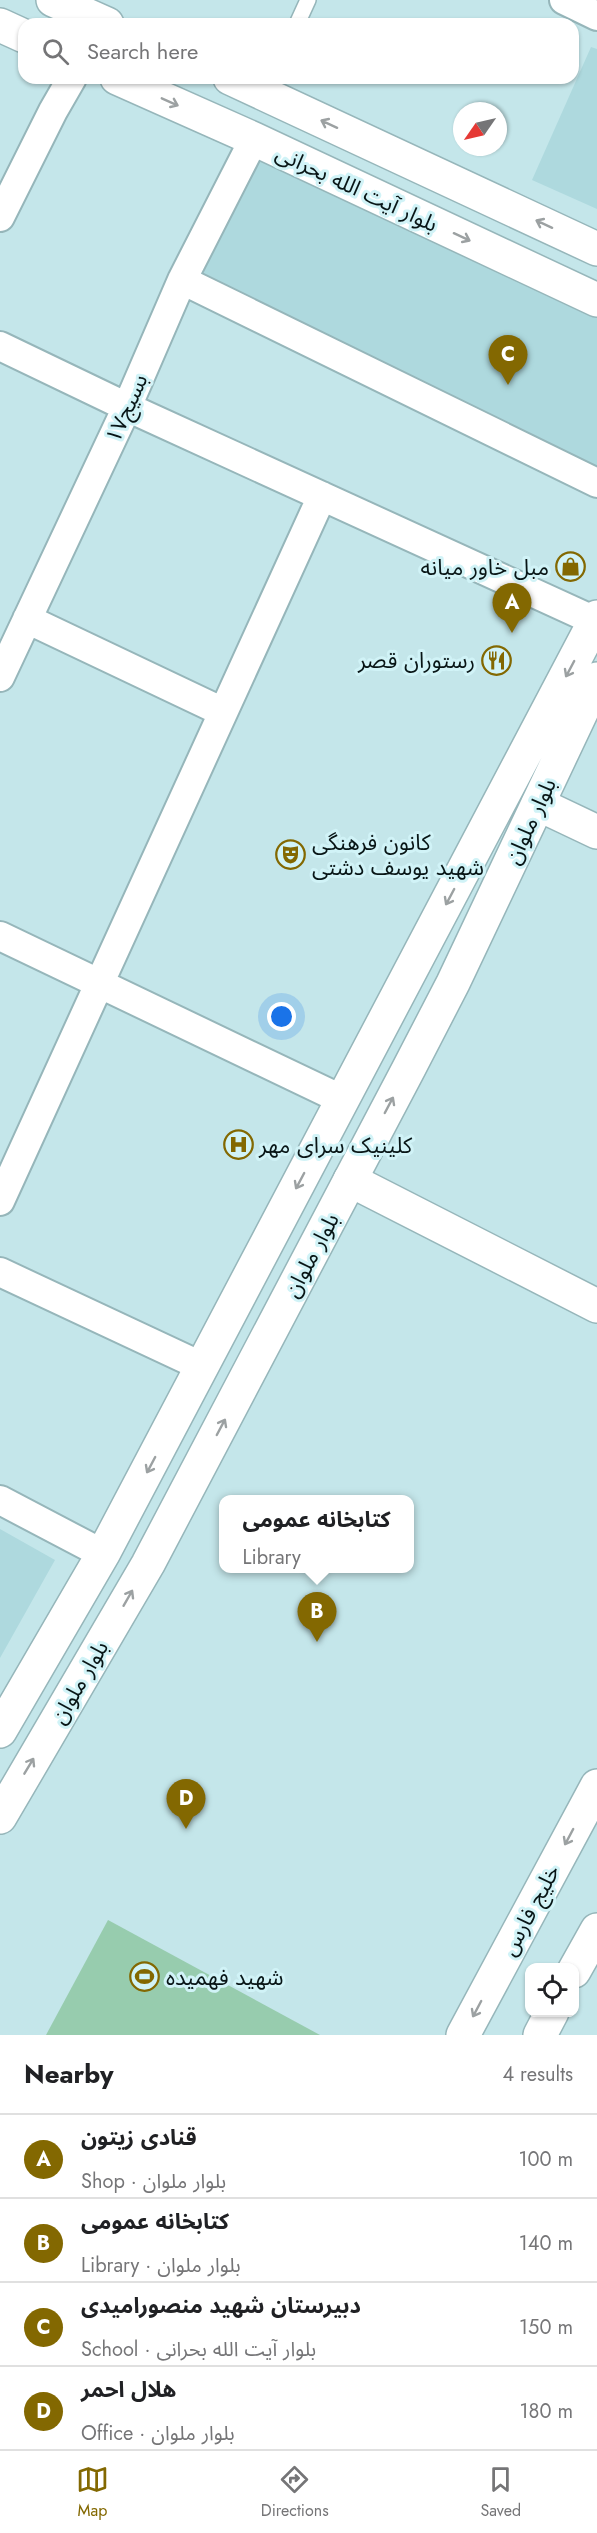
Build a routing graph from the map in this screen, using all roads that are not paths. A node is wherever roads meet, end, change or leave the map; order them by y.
1 (308, 0) edge
2 (564, 0) edge
3 (59, 1) edge
4 (597, 16) edge
5 (94, 18) edge
6 (300, 18) edge
7 (0, 25) edge
8 (18, 33) edge
9 (69, 84) edge
10 (130, 84) edge
11 (268, 86) edge
12 (254, 139) junction
13 (366, 141) junction
14 (350, 185) junction
15 (0, 217) edge
16 (597, 249) edge
17 (182, 280) junction
18 (597, 300) edge
19 (0, 346) edge
20 (127, 407) junction
21 (597, 483) edge
22 (321, 496) junction
23 (27, 619) junction
24 (596, 619) edge
25 (0, 677) edge
26 (597, 679) edge
27 (223, 712) junction
28 (538, 804) junction
29 (597, 832) edge
30 (0, 936) edge
31 (99, 983) junction
32 (370, 1048) junction
33 (408, 1070) junction
34 (343, 1100) junction
35 (350, 1180) junction
36 (0, 1201) edge
37 (0, 1272) edge
38 (597, 1306) edge
39 (203, 1367) junction
40 (0, 1500) edge
41 (103, 1554) junction
42 (0, 1731) edge
43 (597, 1786) edge
44 (0, 1817) edge
45 (597, 1930) edge
46 (578, 1963) edge
47 (550, 2017) edge
48 (463, 2035) edge
49 (540, 2035) edge

1 - 6 lane
2 - 4 street
3 - 5 main road
7 - 8 main road
9 - 15 street
10 -> 12 main road, بلوار آیت الله بحرانی
13 -> 11 main road, بلوار آیت الله بحرانی
12 - 14 main road, بلوار آیت الله بحرانی
12 - 17 street, بسیج۱۷
13 - 14 main road
16 -> 13 main road, بلوار آیت الله بحرانی
14 -> 18 main road, بلوار آیت الله بحرانی
17 - 20 street, بسیج۱۷
17 - 21 street
19 - 20 street
20 - 22 street
20 - 23 street, بسیج۱۷
22 - 24 street
22 - 27 street
23 - 25 street, بسیج۱۷
23 - 27 street
24 -> 32 main road, بلوار ملوان
26 - 28 main road, بلوار ملوان
27 - 31 street
28 - 29 main road
28 - 33 main road, بلوار ملوان
30 - 31 street
31 - 34 street
31 - 36 street
32 - 33 main road
32 - 34 main road, بلوار ملوان
35 -> 33 main road, بلوار ملوان
34 -> 39 main road, بلوار ملوان
35 - 38 main road
44 -> 35 main road, بلوار ملوان
37 - 39 street
39 -> 41 main road, بلوار ملوان
40 - 41 street
41 - 42 main road, بلوار ملوان
43 -> 48 main road, خلیج فارس
45 - 46 main road
47 - 49 main road

